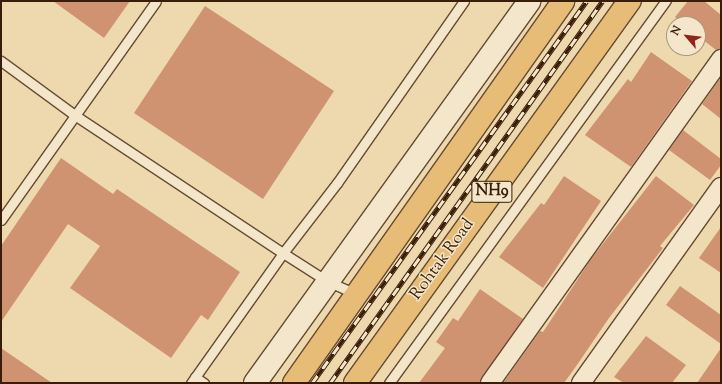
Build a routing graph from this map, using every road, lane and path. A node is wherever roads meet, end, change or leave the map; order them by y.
1 (156, 1) edge
2 (464, 1) edge
3 (529, 1) edge
4 (563, 1) edge
5 (630, 1) edge
6 (666, 1) edge
7 (721, 59) edge
8 (1, 61) edge
9 (76, 116) junction
10 (721, 187) edge
11 (1, 220) edge
12 (283, 252) junction
13 (327, 280) junction
14 (356, 294) junction
15 (194, 380) edge
16 (204, 383) edge
17 (255, 383) edge
18 (294, 383) edge
19 (355, 383) edge
20 (389, 383) edge
21 (490, 383) edge
22 (581, 383) edge

1 - 9 lane
2 - 12 lane
3 - 13 street
4 - 14 highway
5 - 19 highway, Rohtak Road / NH9
6 - 20 lane
7 - 21 street
8 - 9 lane
9 - 11 lane
9 - 12 lane
10 - 22 street
12 - 13 lane
12 - 15 lane
13 - 14 lane
13 - 17 street
14 - 18 highway
15 - 16 lane

